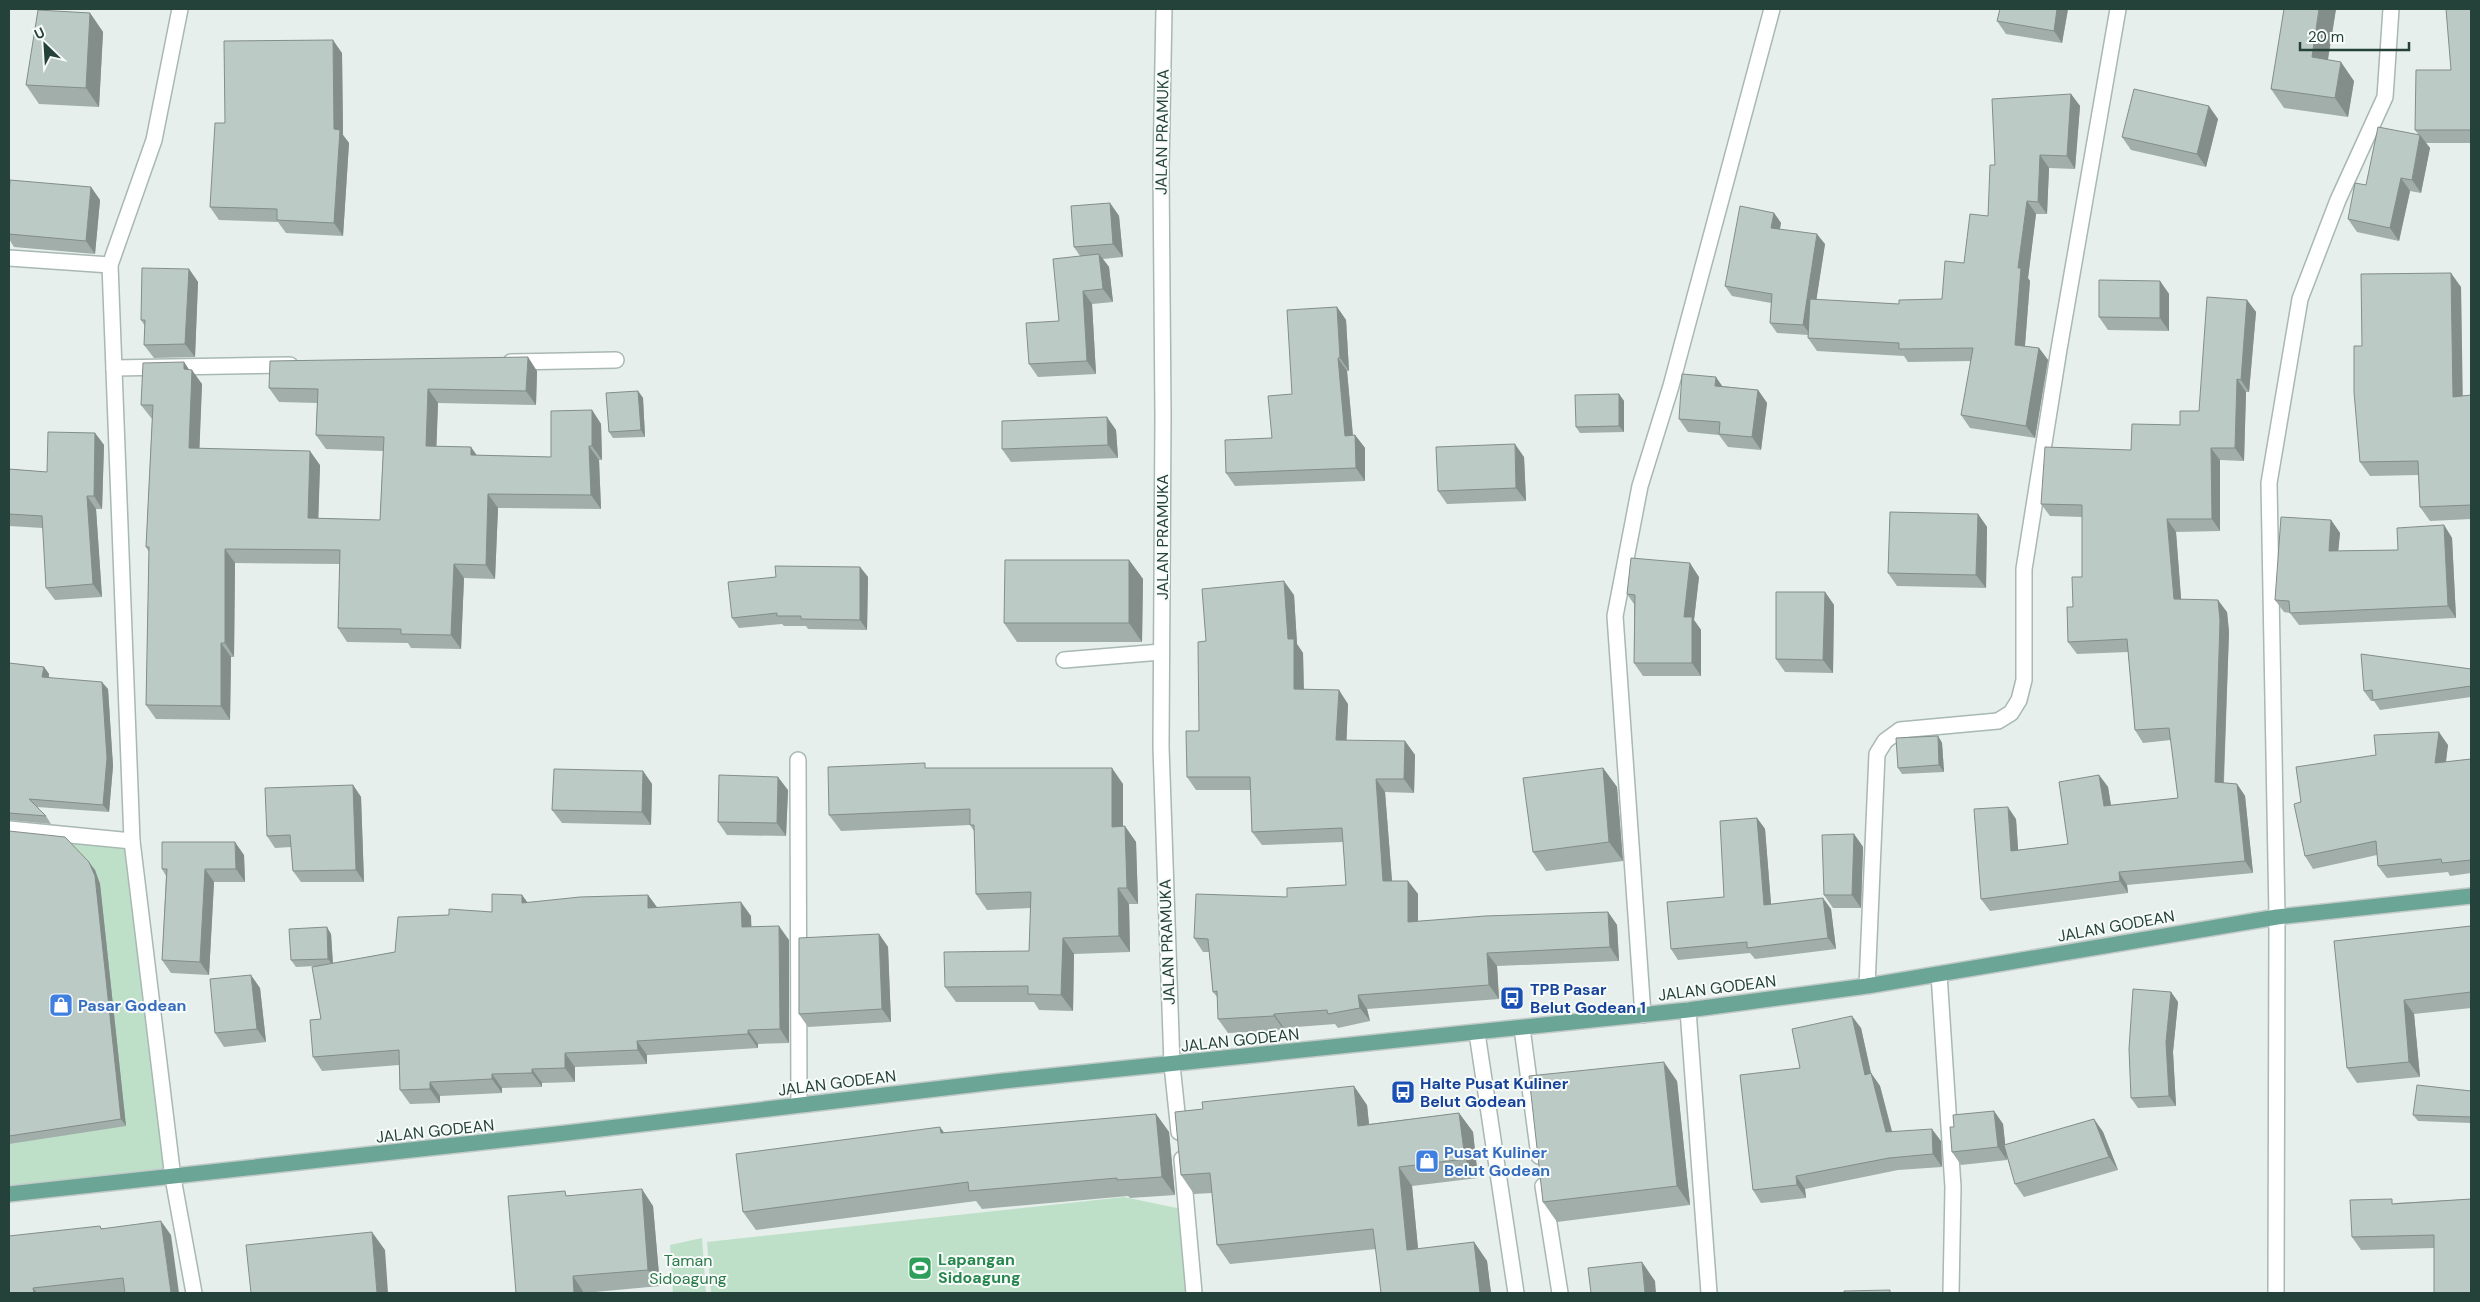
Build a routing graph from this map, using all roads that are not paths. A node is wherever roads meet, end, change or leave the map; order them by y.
1 (180, 9) edge
2 (1164, 9) edge
3 (1772, 9) edge
4 (2118, 9) edge
5 (2391, 9) edge
6 (9, 258) edge
7 (110, 265) junction
8 (616, 360) dead end
9 (498, 362) edge
10 (301, 365) edge
11 (114, 368) junction
12 (1161, 652) junction
13 (1064, 660) dead end
14 (798, 760) dead end
15 (9, 829) edge
16 (132, 841) junction
17 (2471, 896) edge
18 (2277, 917) junction
19 (1939, 974) junction
20 (1867, 986) junction
21 (1688, 1010) junction
22 (1643, 1015) junction
23 (1522, 1028) junction
24 (1477, 1033) junction
25 (1172, 1065) junction
26 (799, 1105) junction
27 (173, 1178) junction
28 (9, 1194) edge
29 (194, 1293) edge
30 (1194, 1293) edge
31 (1516, 1293) edge
32 (1560, 1293) edge
33 (1709, 1293) edge
34 (1951, 1293) edge
35 (2276, 1293) edge

1 - 7 street
2 - 12 street, JALAN PRAMUKA
3 - 22 street
4 - 20 street
5 - 18 street
6 - 7 street
7 - 11 street
8 - 9 street
10 - 11 street
11 - 16 street
12 - 13 street
12 - 25 street, JALAN PRAMUKA
14 - 26 street
15 - 16 street
16 - 27 street
17 - 18 main road, JALAN GODEAN
18 - 19 main road, JALAN GODEAN
18 - 35 street
19 - 20 main road, JALAN GODEAN
19 - 34 street
20 - 21 main road, JALAN GODEAN
21 - 22 main road, JALAN GODEAN
21 - 33 street
22 - 23 main road, JALAN GODEAN
23 - 24 main road, JALAN GODEAN
23 - 32 street
24 - 25 main road, JALAN GODEAN
24 - 31 street
25 - 26 main road, JALAN GODEAN
25 - 30 street, JALAN PRAMUKA
26 - 27 main road, JALAN GODEAN
27 - 28 main road, JALAN GODEAN
27 - 29 street

